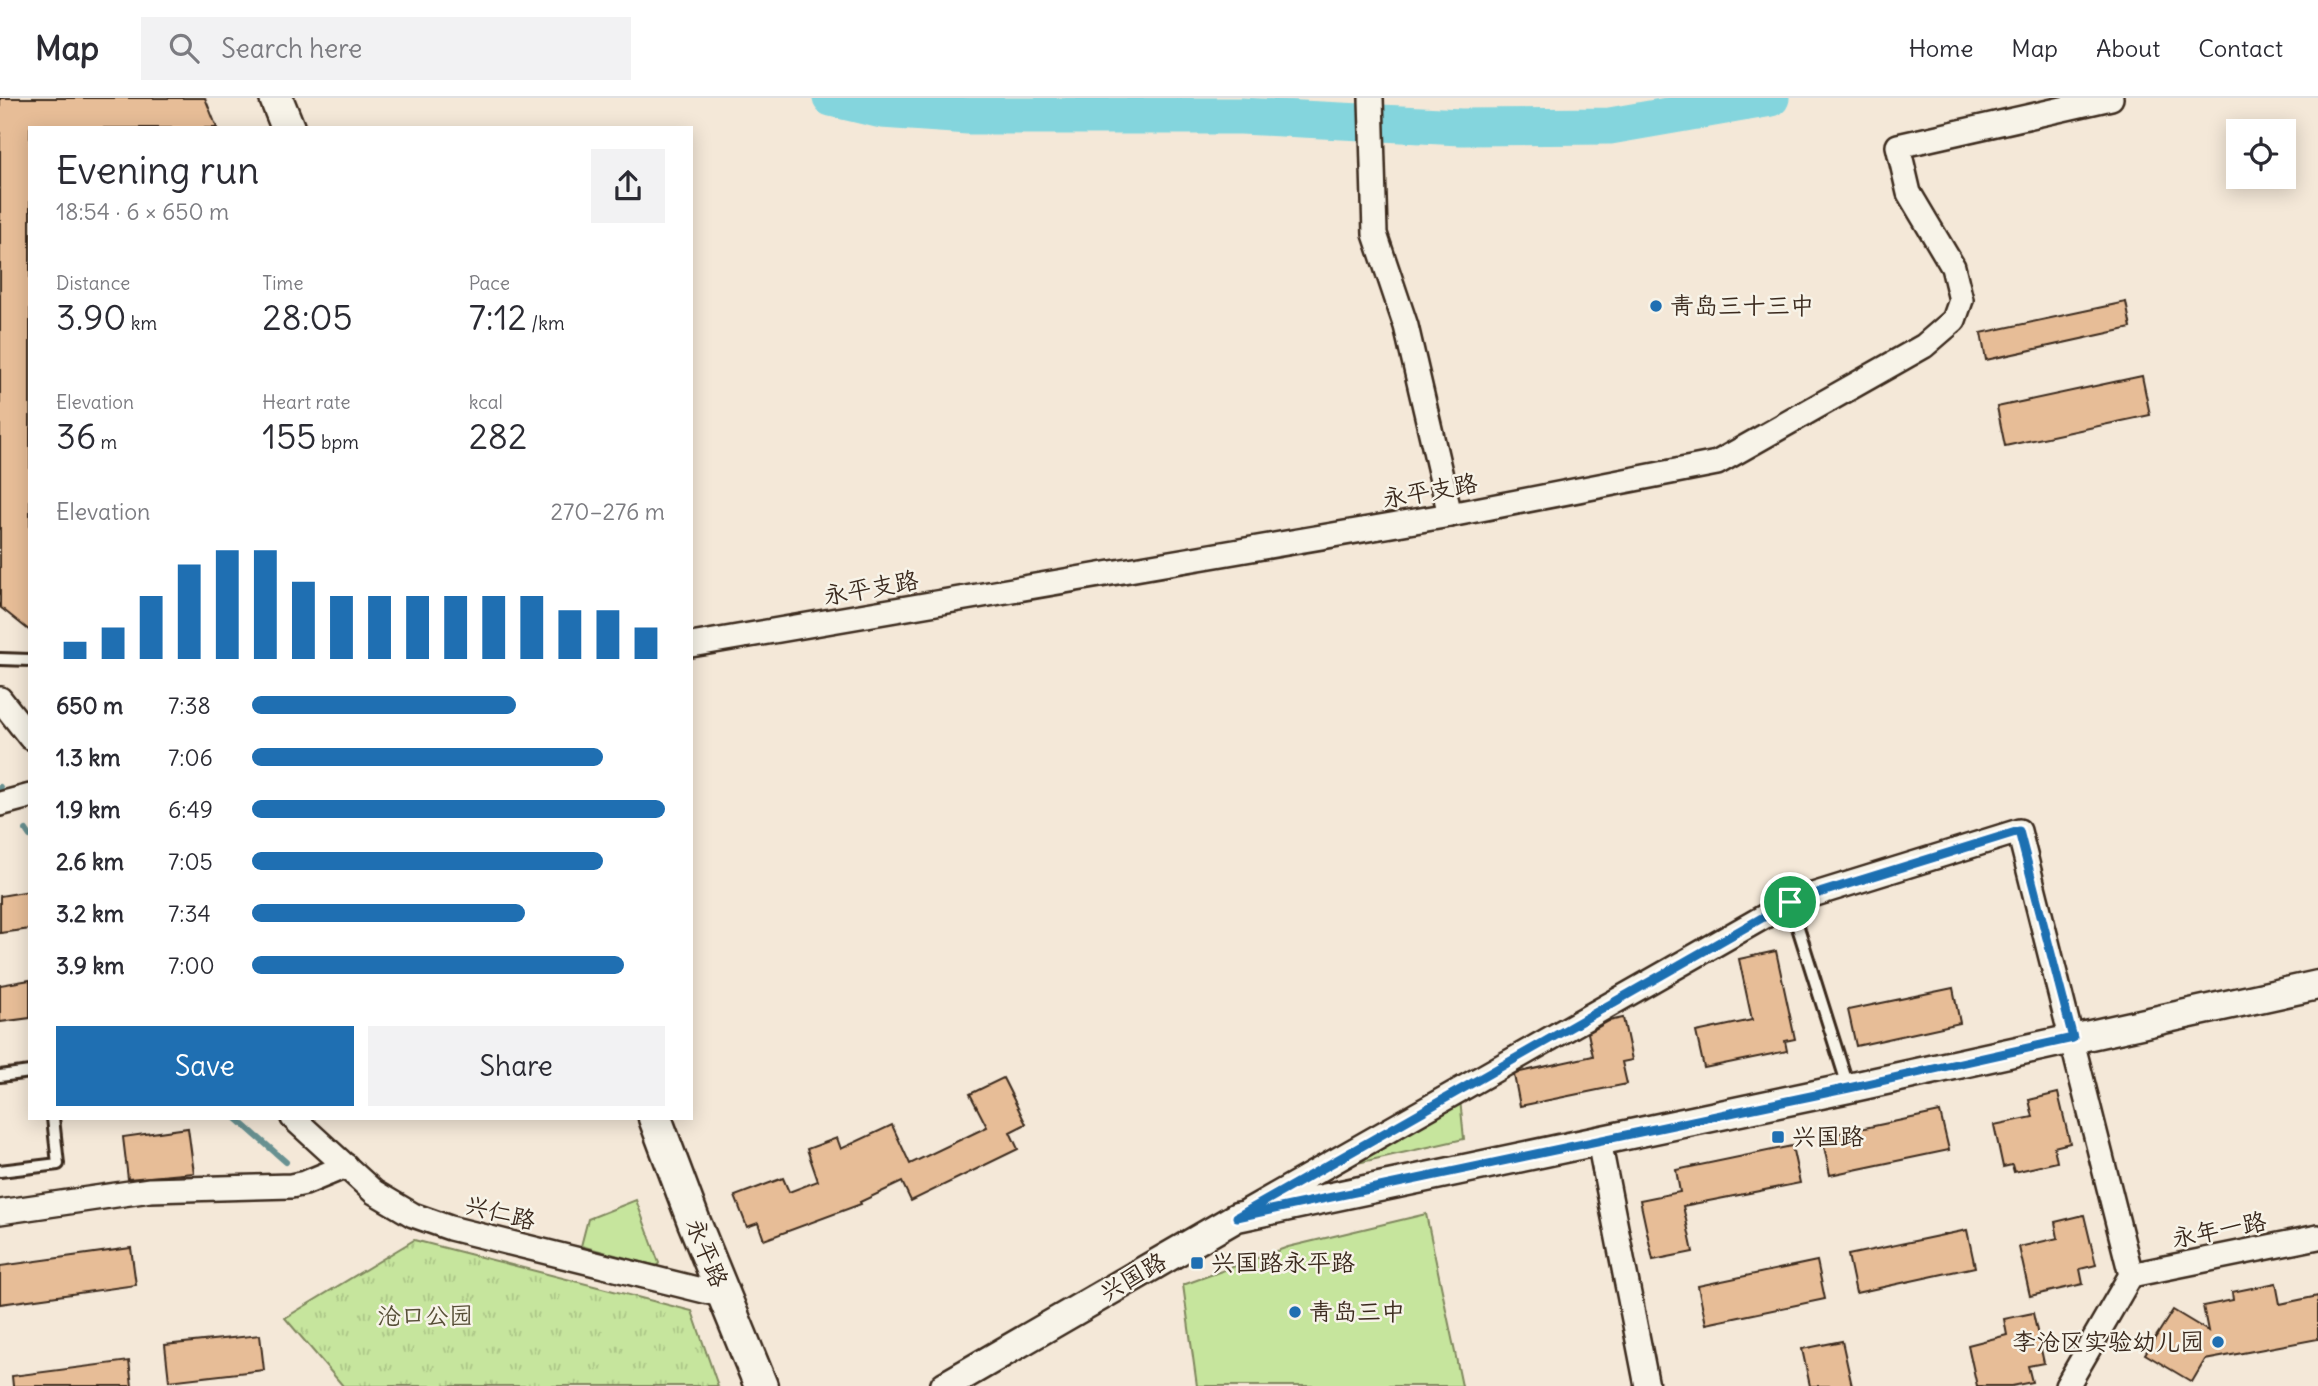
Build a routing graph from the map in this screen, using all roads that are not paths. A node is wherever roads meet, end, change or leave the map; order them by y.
1 (276, 98) edge
2 (1371, 98) edge
3 (2111, 98) edge
4 (287, 126) edge
5 (1450, 515) junction
6 (693, 645) edge
7 (0, 659) edge
8 (28, 660) edge
9 (0, 699) edge
10 (28, 734) edge
11 (28, 797) edge
12 (0, 804) edge
13 (1790, 902) junction
14 (2318, 985) edge
15 (2073, 1038) junction
16 (28, 1072) edge
17 (0, 1076) edge
18 (1849, 1088) junction
19 (52, 1120) edge
20 (295, 1120) edge
21 (656, 1120) edge
22 (1599, 1141) junction
23 (346, 1166) junction
24 (0, 1171) edge
25 (0, 1212) edge
26 (1237, 1217) junction
27 (2318, 1237) edge
28 (2131, 1275) junction
29 (725, 1296) junction
30 (761, 1386) edge
31 (945, 1386) edge
32 (1647, 1386) edge
33 (2067, 1386) edge

1 - 4 main road
2 - 5 street
3 - 5 street, 永平支路
5 - 6 street, 永平支路
7 - 8 lane
9 - 10 street
11 - 12 street
13 - 15 street
13 - 18 lane
13 - 26 street
14 - 15 street, 兴国路
15 - 18 street, 兴国路
15 - 28 street
16 - 17 lane
18 - 22 street, 兴国路
19 - 24 lane
20 - 23 street, 兴仁路
21 - 29 main road, 永平路
22 - 26 street, 兴国路
22 - 32 street
23 - 25 street
23 - 29 street, 兴仁路
26 - 31 street, 兴国路
27 - 28 street, 永年一路
28 - 33 street
29 - 30 main road, 永平路

